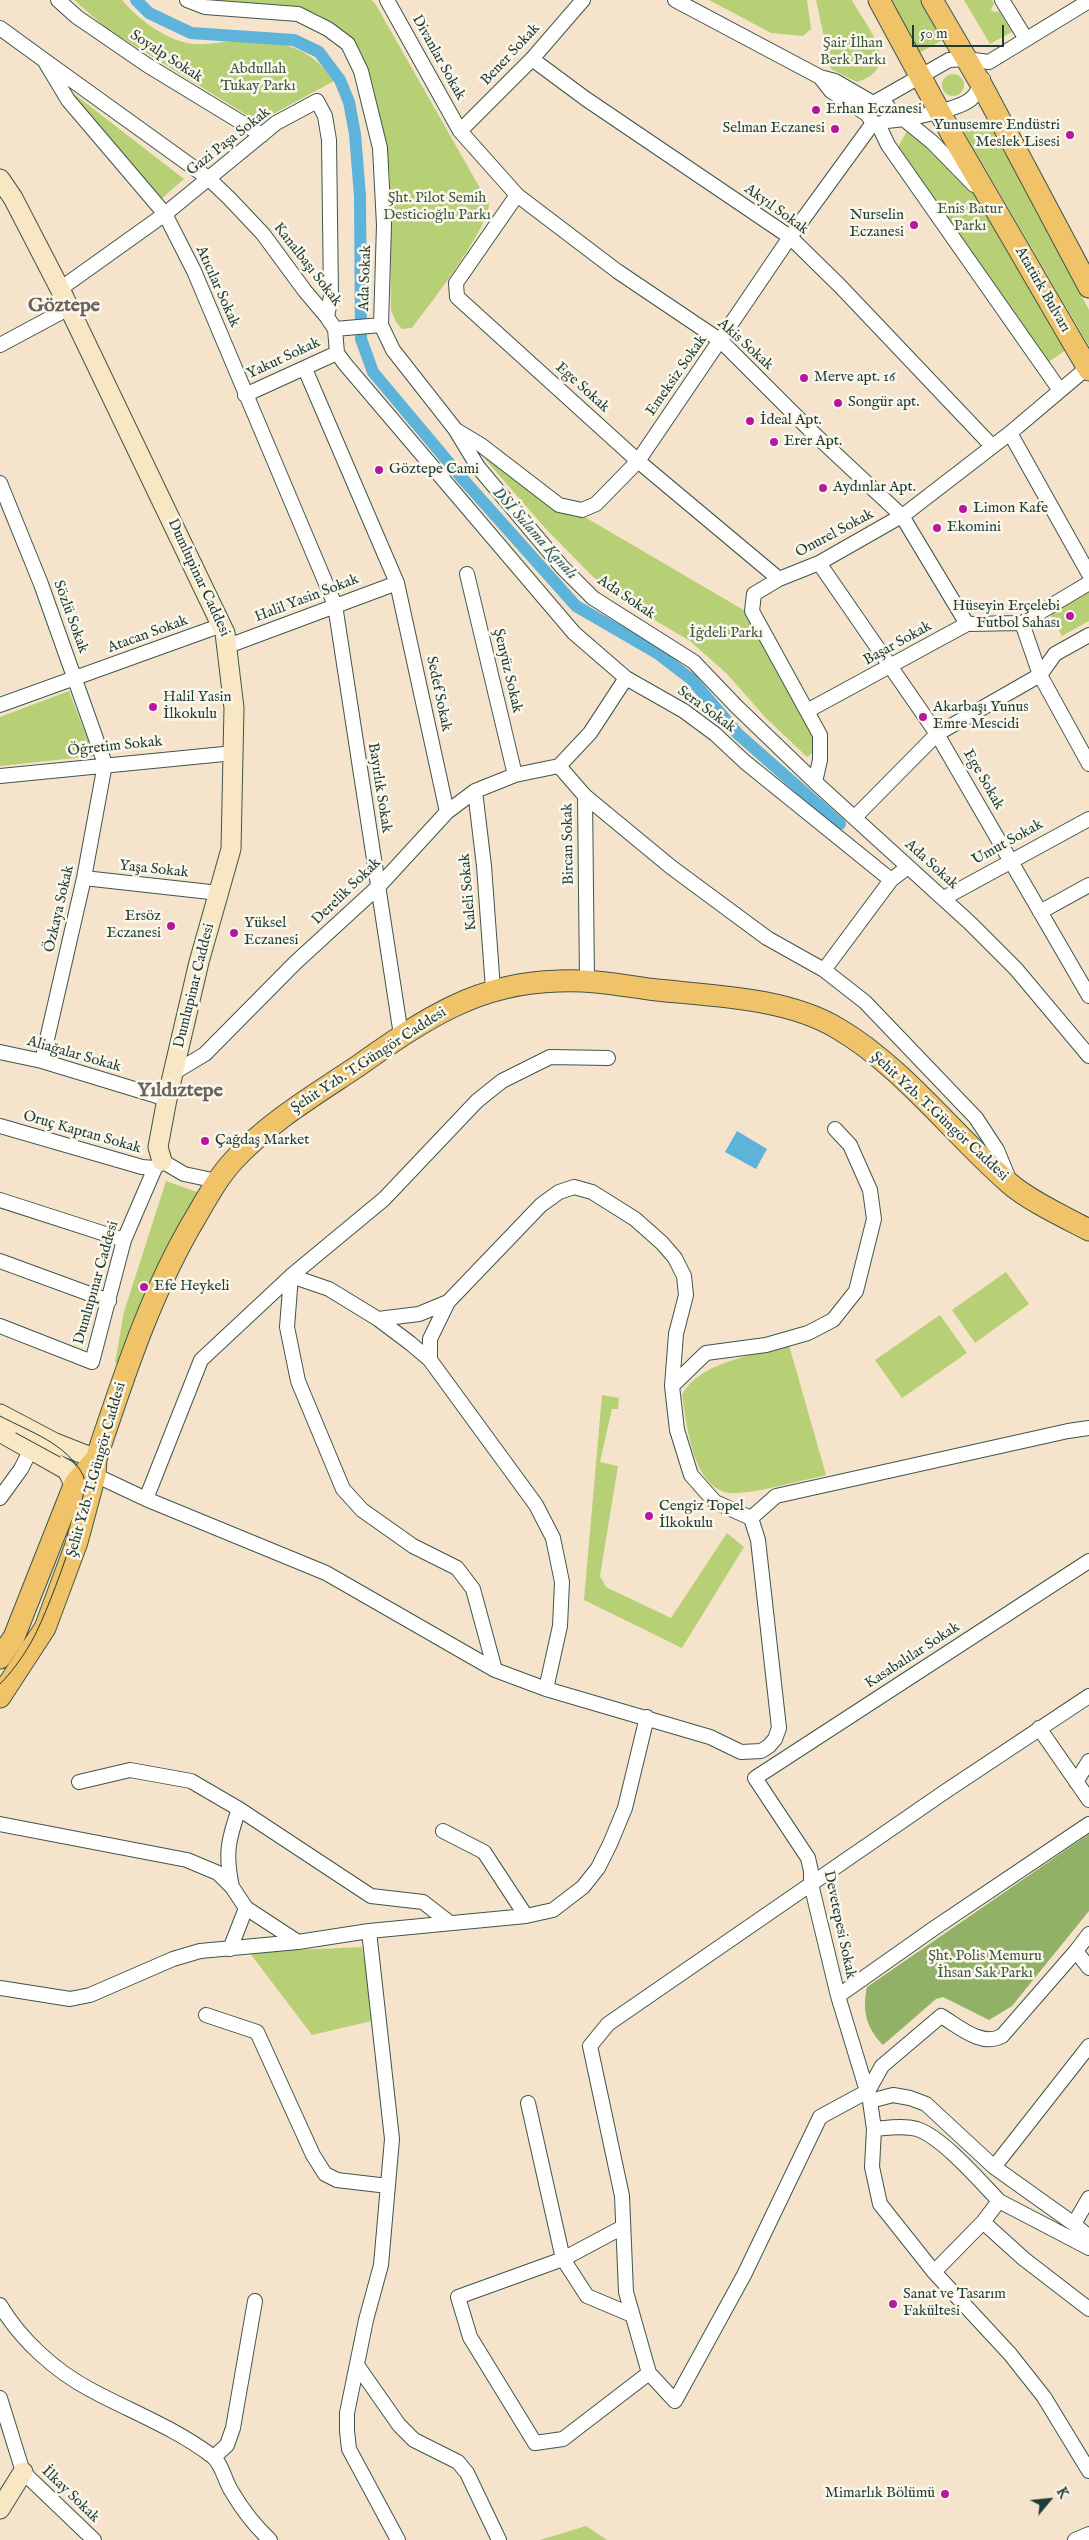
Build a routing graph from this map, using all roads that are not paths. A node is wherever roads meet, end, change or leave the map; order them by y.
1 (58, 0) edge
2 (187, 0) edge
3 (387, 0) edge
4 (583, 0) edge
5 (675, 0) edge
6 (879, 0) edge
7 (932, 0) edge
8 (1002, 0) edge
9 (1089, 1) edge
10 (0, 28) edge
11 (1026, 39) junction
12 (532, 58) junction
13 (966, 59) junction
14 (44, 60) junction
15 (989, 62) junction
16 (920, 78) junction
17 (981, 84) junction
18 (939, 110) junction
19 (876, 114) junction
20 (905, 120) junction
21 (460, 131) junction
22 (262, 135) junction
23 (208, 178) junction
24 (0, 179) edge
25 (517, 195) junction
26 (991, 202) junction
27 (165, 214) junction
28 (790, 237) junction
29 (1089, 287) edge
30 (60, 289) junction
31 (69, 308) junction
32 (328, 316) junction
33 (377, 326) junction
34 (337, 329) junction
35 (721, 341) junction
36 (0, 345) edge
37 (337, 353) junction
38 (1088, 368) edge
39 (306, 369) junction
40 (1059, 389) junction
41 (245, 395) junction
42 (455, 429) junction
43 (1010, 433) junction
44 (992, 446) junction
45 (638, 461) junction
46 (0, 483) edge
47 (902, 516) junction
48 (819, 563) junction
49 (467, 574) dead end
50 (1089, 574) edge
51 (779, 579) junction
52 (397, 583) junction
53 (1089, 583) edge
54 (334, 605) junction
55 (1022, 622) junction
56 (967, 624) junction
57 (222, 625) junction
58 (1089, 635) edge
59 (228, 646) junction
60 (890, 668) junction
61 (1040, 675) junction
62 (626, 678) junction
63 (75, 680) junction
64 (0, 705) edge
65 (807, 711) junction
66 (937, 734) junction
67 (234, 753) junction
68 (106, 764) junction
69 (1089, 764) edge
70 (559, 766) junction
71 (515, 775) junction
72 (0, 776) edge
73 (815, 782) junction
74 (475, 791) junction
75 (585, 796) junction
76 (447, 812) junction
77 (855, 817) junction
78 (1089, 819) edge
79 (1010, 860) junction
80 (908, 867) junction
81 (84, 878) junction
82 (890, 880) junction
83 (1089, 885) edge
84 (378, 886) junction
85 (219, 893) junction
86 (944, 898) junction
87 (1040, 912) junction
88 (824, 970) junction
89 (586, 982) junction
90 (493, 989) junction
91 (1089, 996) edge
92 (401, 1036) junction
93 (0, 1052) edge
94 (1089, 1056) edge
95 (608, 1058) dead end
96 (42, 1061) junction
97 (175, 1072) junction
98 (167, 1098) junction
99 (0, 1126) edge
100 (836, 1129) dead end
101 (159, 1164) junction
102 (217, 1181) junction
103 (1012, 1186) junction
104 (0, 1200) edge
105 (1089, 1230) edge
106 (124, 1240) junction
107 (0, 1261) edge
108 (291, 1276) junction
109 (109, 1301) junction
110 (448, 1302) junction
111 (378, 1319) junction
112 (0, 1326) edge
113 (430, 1360) junction
114 (672, 1386) junction
115 (0, 1414) edge
116 (1089, 1428) edge
117 (0, 1432) edge
118 (31, 1449) junction
119 (96, 1467) junction
120 (74, 1484) junction
121 (0, 1498) edge
122 (146, 1499) junction
123 (751, 1518) junction
124 (1089, 1561) edge
125 (0, 1658) edge
126 (496, 1670) junction
127 (546, 1689) junction
128 (1089, 1696) edge
129 (0, 1697) edge
130 (647, 1717) junction
131 (1040, 1728) junction
132 (1089, 1761) edge
133 (755, 1778) joint
134 (79, 1782) dead end
135 (1076, 1782) junction
136 (1089, 1800) edge
137 (239, 1809) junction
138 (0, 1824) edge
139 (1089, 1824) edge
140 (444, 1831) dead end
141 (811, 1884) junction
142 (232, 1887) junction
143 (246, 1908) junction
144 (526, 1916) junction
145 (450, 1923) junction
146 (369, 1931) junction
147 (1089, 1934) edge
148 (298, 1942) junction
149 (230, 1949) junction
150 (1076, 1951) junction
151 (1089, 1968) edge
152 (0, 1988) edge
153 (838, 1996) junction
154 (206, 2015) dead end
155 (1089, 2046) edge
156 (869, 2096) junction
157 (528, 2103) dead end
158 (874, 2129) junction
159 (994, 2167) junction
160 (388, 2186) junction
161 (1089, 2198) edge
162 (999, 2201) junction
163 (983, 2222) junction
164 (1074, 2224) junction
165 (623, 2227) junction
166 (1089, 2237) edge
167 (1089, 2248) edge
168 (564, 2259) junction
169 (934, 2272) junction
170 (255, 2301) dead end
171 (0, 2305) edge
172 (1089, 2309) edge
173 (632, 2315) junction
174 (357, 2365) junction
175 (649, 2373) junction
176 (0, 2398) edge
177 (214, 2457) junction
178 (1089, 2471) edge
179 (23, 2472) junction
180 (0, 2509) edge
181 (1089, 2534) edge
182 (94, 2540) edge
183 (270, 2540) edge
184 (398, 2540) edge
185 (499, 2540) edge
186 (1075, 2540) edge

1 - 22 street, Soyalp Sokak
2 - 33 street, Ada Sokak
3 - 21 street, Divanlar Sokak
4 - 12 street, Bener Sokak
5 - 19 street
6 - 16 main road, Atatürk Bulvarı
7 - 13 main road
8 - 11 street
9 - 11 street
10 - 14 street, Atıcılar Sokak
11 - 15 street
12 - 21 street, Bener Sokak
12 - 28 street, Akyıl Sokak
13 - 15 street
13 - 16 street
13 - 17 main road
14 - 23 street, Kanalbaşı Sokak
14 - 27 street, Atıcılar Sokak
15 - 17 street
16 - 18 main road, Atatürk Bulvarı
16 - 19 street
17 - 18 street
17 - 29 main road
18 - 20 street
18 - 26 main road, Atatürk Bulvarı
19 - 20 street
19 - 28 street, Emeksiz Sokak
19 - 40 street
20 - 26 street
21 - 25 street, Akis Sokak
22 - 23 street, Gazi Paşa Sokak
22 - 32 street, Gazi Paşa Sokak
23 - 27 street, Gazi Paşa Sokak
23 - 32 street, Kanalbaşı Sokak
24 - 30 main road, Dumlupinar Caddesi
25 - 35 street, Akis Sokak
25 - 45 street, Ege Sokak
26 - 38 main road, Atatürk Bulvarı
27 - 30 street, Gazi Paşa Sokak
27 - 41 street, Atıcılar Sokak
28 - 35 street, Emeksiz Sokak
28 - 44 street, Akyıl Sokak
30 - 31 main road, Dumlupinar Caddesi
31 - 36 street
31 - 57 main road, Dumlupinar Caddesi
32 - 34 street, Kanalbaşı Sokak
33 - 34 street
33 - 42 street, Ada Sokak
34 - 37 street, Kanalbaşı Sokak
35 - 45 street, Emeksiz Sokak
35 - 47 street, Akis Sokak
37 - 39 street, Yakut Sokak
37 - 62 street, Sera Sokak
38 - 40 street, Onurel Sokak
39 - 41 street, Yakut Sokak
39 - 52 street, Sedef Sokak
40 - 43 street, Onurel Sokak
41 - 54 street, Atıcılar Sokak
42 - 45 street, Emeksiz Sokak
42 - 73 street, Ada Sokak
43 - 44 street, Onurel Sokak
43 - 50 street
44 - 47 street, Onurel Sokak
45 - 51 street, Ege Sokak
46 - 63 street, Sözlü Sokak
47 - 48 street, Onurel Sokak
47 - 56 street, Akis Sokak
48 - 51 street, Onurel Sokak
48 - 60 street, Ege Sokak
49 - 71 street, Şenyüz Sokak
51 - 65 street, Onurel Sokak
52 - 54 street, Halil Yasin Sokak
52 - 76 street, Sedef Sokak
53 - 55 street, Başar Sokak
54 - 59 street, Halil Yasin Sokak
54 - 84 street, Bayırlık Sokak
55 - 56 street, Başar Sokak
55 - 61 street
56 - 60 street, Başar Sokak
57 - 59 main road, Dumlupinar Caddesi
57 - 63 street, Atacan Sokak
58 - 61 street
59 - 67 main road, Dumlupinar Caddesi
60 - 65 street, Başar Sokak
60 - 66 street, Ege Sokak
61 - 66 street
61 - 69 street
62 - 70 street
62 - 82 street, Sera Sokak
63 - 64 street, Atacan Sokak
63 - 68 street, Sözlü Sokak
65 - 73 street, Onurel Sokak
66 - 77 street
66 - 79 street, Ege Sokak
67 - 68 street, Öğretim Sokak
67 - 85 main road, Dumlupinar Caddesi
68 - 72 street, Öğretim Sokak
68 - 81 street, Özkaya Sokak
70 - 71 street, Derelik Sokak
70 - 75 street, Bircan Sokak
71 - 74 street, Derelik Sokak
73 - 77 street, Ada Sokak
74 - 76 street, Derelik Sokak
74 - 90 street, Kaleli Sokak
75 - 88 street
75 - 89 street, Bircan Sokak
76 - 84 street, Derelik Sokak
77 - 80 street, Ada Sokak
78 - 79 street, Umut Sokak
79 - 86 street, Umut Sokak
79 - 87 street, Ege Sokak
80 - 82 street
80 - 86 street, Ada Sokak
81 - 85 street, Yaşa Sokak
81 - 96 street, Özkaya Sokak
82 - 88 street
83 - 87 street
84 - 92 street, Bayırlık Sokak
84 - 97 street, Derelik Sokak
85 - 97 main road, Dumlupinar Caddesi
86 - 94 street, Ada Sokak
87 - 91 street, Ege Sokak
88 - 103 street
89 - 90 main road, Şehit Yzb. T.Güngör Caddesi
89 - 103 main road, Şehit Yzb. T.Güngör Caddesi
90 - 92 main road, Şehit Yzb. T.Güngör Caddesi
92 - 102 main road, Şehit Yzb. T.Güngör Caddesi
93 - 96 street, Aliağalar Sokak
95 - 108 street
96 - 98 street, Aliağalar Sokak
97 - 98 main road, Dumlupinar Caddesi
98 - 101 main road, Dumlupinar Caddesi
99 - 101 street, Oruç Kaptan Sokak
100 - 114 street
101 - 102 street
101 - 106 street, Dumlupınar Caddesi
102 - 119 main road, Şehit Yzb. T.Güngör Caddesi
103 - 105 main road, Şehit Yzb. T.Güngör Caddesi
104 - 106 street
106 - 109 street, Dumlupınar Caddesi
107 - 109 street
108 - 111 street
108 - 122 street
108 - 126 street
109 - 112 street, Dumlupınar Caddesi
110 - 111 street
110 - 113 street
110 - 114 street
111 - 113 street
113 - 127 street
114 - 123 street
115 - 119 main road
116 - 123 street
117 - 118 main road
118 - 120 main road
118 - 121 street
119 - 120 main road
119 - 122 street
119 - 129 main road, Şehit Yzb. T.Güngör Caddesi
120 - 125 main road, Şehit Yzb. T.Güngör Caddesi
122 - 126 street
123 - 130 street
124 - 133 street, Kasabalılar Sokak
126 - 127 street
127 - 130 street
128 - 131 street
130 - 144 street
131 - 135 street
131 - 141 street
132 - 135 street
133 - 141 street, Devetepesi Sokak
134 - 137 street
135 - 136 street
137 - 142 street
137 - 145 street
138 - 142 street
139 - 153 street
140 - 144 street
141 - 153 street, Devetepesi Sokak
141 - 165 street
142 - 143 street
143 - 148 street
143 - 149 street
144 - 145 street
145 - 146 street
146 - 148 street
146 - 160 street
147 - 150 street
148 - 149 street
149 - 152 street
150 - 151 street
150 - 156 street
153 - 156 street, Devetepesi Sokak
154 - 160 street
155 - 159 street
156 - 158 street, Devetepesi Sokak
156 - 159 street
156 - 175 street
157 - 168 street
158 - 162 street
158 - 169 street, Devetepesi Sokak
159 - 164 street
160 - 174 street
161 - 164 street
162 - 163 street
162 - 167 street
163 - 169 street
163 - 172 street
164 - 166 street
165 - 168 street
165 - 173 street
168 - 173 street
168 - 175 street
169 - 178 street, Devetepesi Sokak
170 - 177 street
171 - 177 street
173 - 175 street
174 - 184 street
174 - 185 street
176 - 179 street
177 - 183 street
179 - 180 main road
179 - 182 street, İlkay Sokak
181 - 186 street

